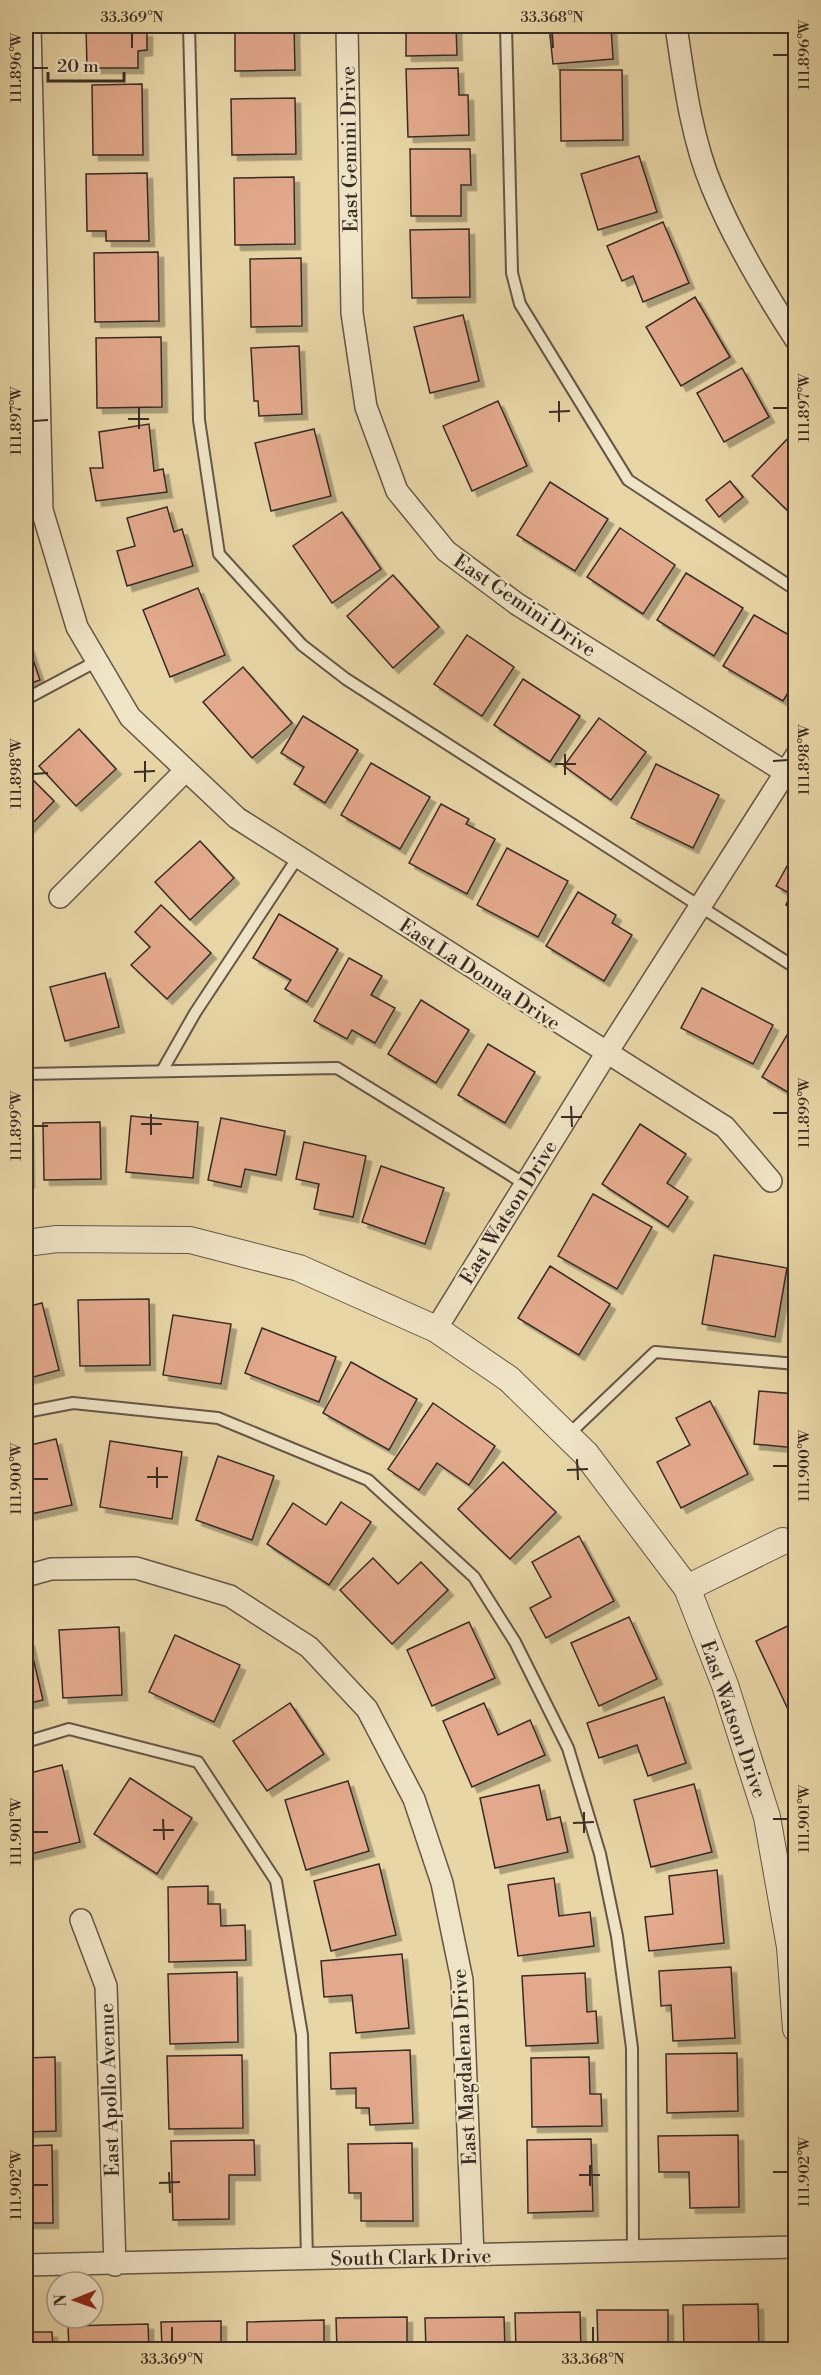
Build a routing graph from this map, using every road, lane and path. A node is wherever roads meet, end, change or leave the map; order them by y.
1 (30, 26) edge
2 (189, 26) edge
3 (347, 26) edge
4 (506, 26) edge
5 (676, 26) edge
6 (795, 340) edge
7 (795, 590) edge
8 (97, 661) junction
9 (26, 699) edge
10 (792, 769) edge
11 (185, 771) junction
12 (298, 857) junction
13 (60, 897) dead end
14 (699, 908) junction
15 (795, 968) edge
16 (606, 1054) junction
17 (162, 1071) junction
18 (26, 1074) edge
19 (771, 1181) dead end
20 (525, 1184) junction
21 (26, 1243) edge
22 (435, 1329) junction
23 (795, 1364) edge
24 (26, 1412) edge
25 (567, 1436) junction
26 (783, 1541) dead end
27 (26, 1576) edge
28 (687, 1588) junction
29 (26, 1742) edge
30 (81, 1920) dead end
31 (795, 2029) edge
32 (795, 2247) edge
33 (633, 2251) junction
34 (473, 2255) junction
35 (307, 2260) junction
36 (26, 2265) edge
37 (115, 2265) junction

1 - 8 street, East La Donna Drive
2 - 14 lane
3 - 10 street, East Gemini Drive
4 - 7 lane
5 - 6 street
8 - 9 lane
8 - 11 street, East La Donna Drive
10 - 14 street, East Watson Drive
11 - 12 street, East La Donna Drive
11 - 13 street
12 - 16 street, East La Donna Drive
12 - 17 lane
14 - 15 lane
14 - 16 street, East Watson Drive
16 - 19 street, East La Donna Drive
16 - 20 street, East Watson Drive
17 - 18 lane
17 - 20 lane
20 - 22 street, East Watson Drive
21 - 22 street
22 - 25 street, East Watson Drive
23 - 25 lane
24 - 33 lane
25 - 28 street, East Watson Drive
26 - 28 street
27 - 34 street, East Magdalena Drive
28 - 31 street, East Watson Drive
29 - 35 lane
30 - 37 street, East Apollo Avenue
32 - 33 street, South Clark Drive
33 - 34 street, South Clark Drive
34 - 35 street, South Clark Drive
35 - 37 street, South Clark Drive
36 - 37 street, South Clark Drive

